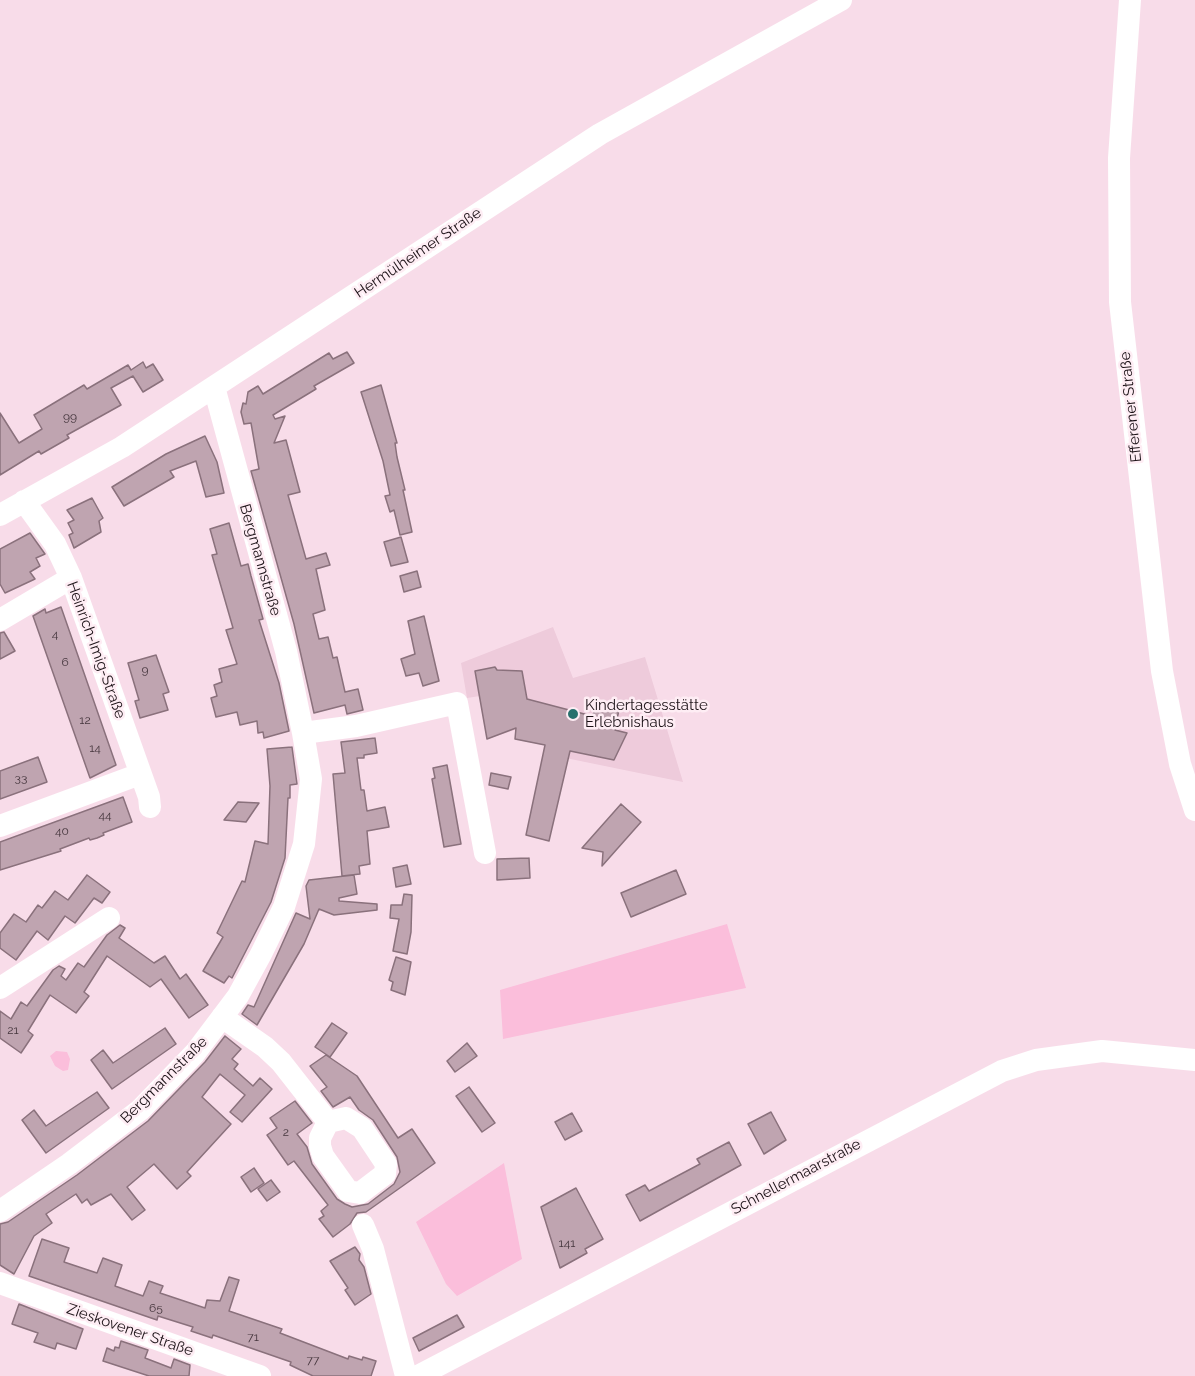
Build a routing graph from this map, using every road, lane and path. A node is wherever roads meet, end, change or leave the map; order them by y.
1 (841, 0) edge
2 (1130, 0) edge
3 (214, 387) junction
4 (24, 501) junction
5 (0, 515) edge
6 (71, 578) junction
7 (0, 620) edge
8 (303, 733) junction
9 (140, 774) junction
10 (150, 807) dead end
11 (1195, 810) edge
12 (0, 826) edge
13 (485, 853) dead end
14 (109, 918) dead end
15 (0, 988) edge
16 (222, 1017) junction
17 (1195, 1060) edge
18 (328, 1122) dead end
19 (0, 1211) edge
20 (363, 1225) dead end
21 (0, 1283) edge
22 (260, 1376) edge
23 (406, 1376) edge
24 (418, 1376) edge

1 - 3 street, Hermülheimer Straße
2 - 11 street, Efferener Straße
3 - 4 street, Hermülheimer Straße
3 - 8 street, Bergmannstraße
4 - 5 street, Hermülheimer Straße
4 - 6 street, Heinrich-Imig-Straße
6 - 7 street
6 - 9 street, Heinrich-Imig-Straße
8 - 13 street
8 - 16 street, Bergmannstraße
9 - 10 street, Heinrich-Imig-Straße
9 - 12 street
14 - 15 street
16 - 18 street
16 - 19 street, Bergmannstraße
17 - 24 street, Schnellermaarstraße
20 - 23 street
21 - 22 street, Zieskovener Straße

